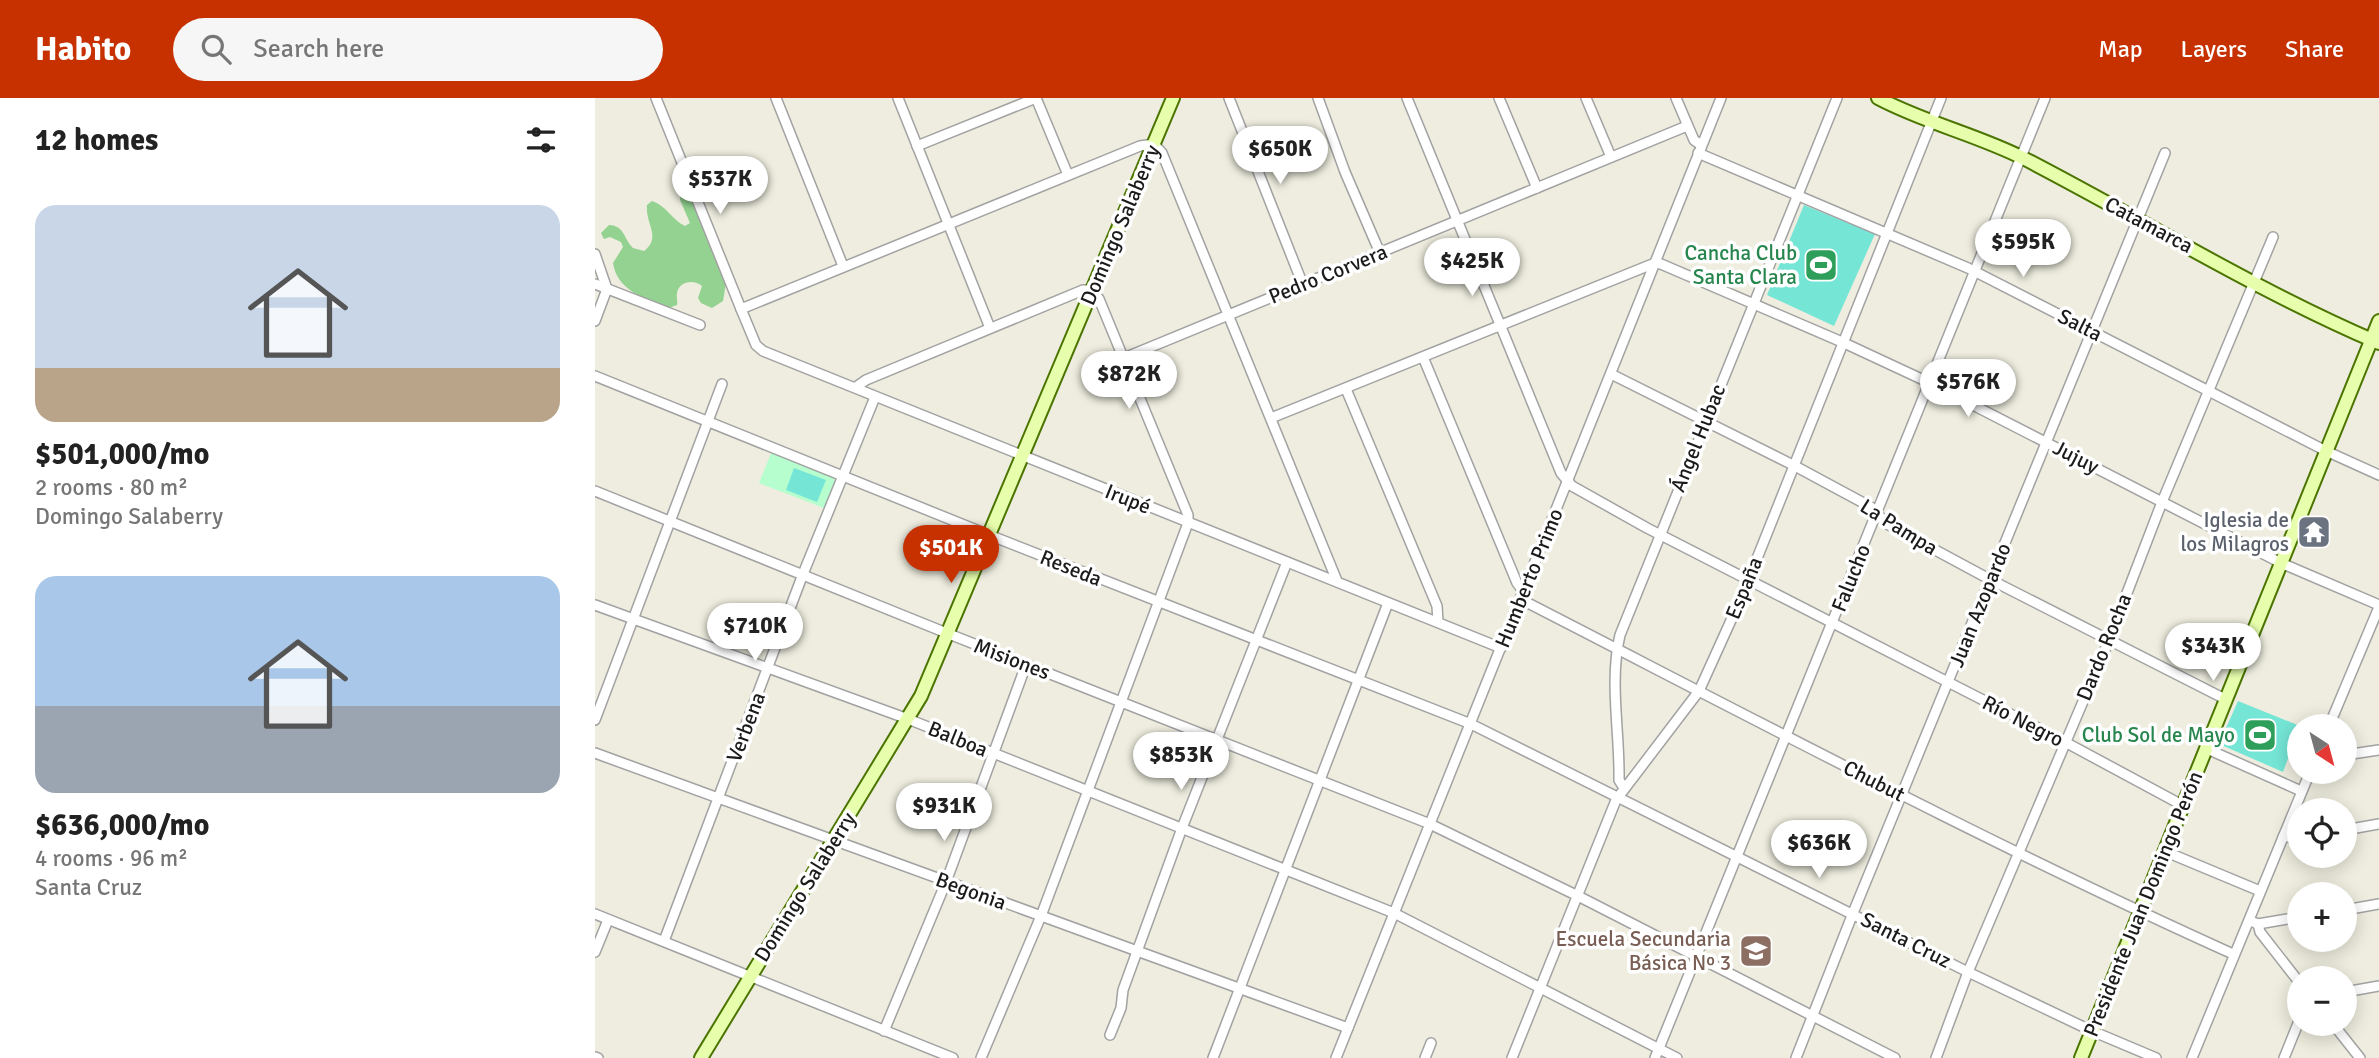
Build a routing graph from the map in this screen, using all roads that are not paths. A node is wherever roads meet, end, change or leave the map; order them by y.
1 (656, 98) edge
2 (776, 98) edge
3 (898, 98) edge
4 (1036, 98) edge
5 (1173, 98) edge
6 (1230, 98) edge
7 (1318, 98) edge
8 (1408, 98) edge
9 (1499, 98) edge
10 (1586, 98) edge
11 (1676, 98) edge
12 (1721, 98) edge
13 (1837, 98) edge
14 (1878, 98) edge
15 (1941, 98) edge
16 (2045, 98) edge
17 (1931, 122) junction
18 (1688, 126) junction
19 (1154, 144) junction
20 (917, 146) junction
21 (1700, 149) junction
22 (2165, 153) dead end
23 (1611, 157) junction
24 (2022, 157) junction
25 (1068, 175) junction
26 (1537, 188) junction
27 (1797, 196) junction
28 (2139, 219) junction
29 (1457, 222) junction
30 (948, 224) junction
31 (1887, 234) junction
32 (2273, 237) dead end
33 (1380, 253) junction
34 (595, 254) edge
35 (1655, 263) junction
36 (843, 266) junction
37 (1975, 271) junction
38 (2253, 282) junction
39 (595, 284) edge
40 (1303, 285) junction
41 (607, 289) junction
42 (1092, 290) junction
43 (1754, 303) junction
44 (741, 309) junction
45 (1228, 315) junction
46 (595, 321) edge
47 (2379, 321) edge
48 (700, 325) dead end
49 (1500, 327) junction
50 (990, 328) junction
51 (2092, 332) junction
52 (1842, 342) junction
53 (2375, 342) edge
54 (1423, 357) junction
55 (1123, 358) junction
56 (1611, 374) junction
57 (595, 376) edge
58 (1930, 383) junction
59 (722, 384) dead end
60 (856, 387) junction
61 (1346, 388) junction
62 (2208, 390) junction
63 (875, 397) junction
64 (1271, 418) junction
65 (1705, 421) junction
66 (707, 422) junction
67 (2047, 443) junction
68 (2326, 451) junction
69 (1022, 456) junction
70 (1793, 465) junction
71 (2379, 475) edge
72 (842, 476) junction
73 (1567, 482) junction
74 (595, 491) edge
75 (2162, 502) junction
76 (1877, 514) junction
77 (669, 521) junction
78 (1188, 523) junction
79 (1660, 534) junction
80 (989, 535) junction
81 (1287, 562) junction
82 (2281, 563) junction
83 (803, 574) junction
84 (1748, 579) junction
85 (1990, 580) junction
86 (1336, 581) junction
87 (1521, 595) junction
88 (1158, 602) junction
89 (1388, 603) junction
90 (595, 606) edge
91 (2379, 606) edge
92 (633, 620) junction
93 (1438, 622) junction
94 (1833, 623) junction
95 (949, 634) junction
96 (2109, 639) junction
97 (1255, 640) junction
98 (1501, 648) junction
99 (1616, 648) junction
100 (1026, 665) junction
101 (768, 669) junction
102 (1357, 680) junction
103 (1949, 682) junction
104 (1699, 691) junction
105 (2225, 699) junction
106 (1121, 701) junction
107 (2334, 714) edge
108 (908, 719) junction
109 (595, 720) edge
110 (1471, 724) junction
111 (1788, 736) junction
112 (1217, 739) junction
113 (2064, 742) junction
114 (2205, 748) junction
115 (2379, 750) edge
116 (595, 753) edge
117 (993, 753) junction
118 (2357, 753) edge
119 (1319, 780) junction
120 (2304, 784) edge
121 (1088, 790) junction
122 (2301, 791) junction
123 (1621, 792) junction
124 (1902, 795) junction
125 (719, 799) junction
126 (2182, 805) junction
127 (1430, 824) junction
128 (2379, 824) edge
129 (1182, 828) junction
130 (2357, 828) edge
131 (2283, 837) junction
132 (2287, 837) edge
133 (834, 840) junction
134 (2164, 851) junction
135 (2018, 852) junction
136 (1739, 857) junction
137 (1286, 869) junction
138 (946, 882) junction
139 (2260, 891) junction
140 (1578, 896) junction
141 (2379, 904) edge
142 (2357, 908) edge
143 (2139, 912) junction
144 (1394, 913) junction
145 (1853, 913) junction
146 (595, 914) edge
147 (1041, 916) junction
148 (608, 919) junction
149 (2287, 919) edge
150 (2248, 920) junction
151 (2258, 924) junction
152 (664, 941) junction
153 (1137, 951) junction
154 (595, 952) edge
155 (2233, 954) junction
156 (1697, 956) junction
157 (2287, 967) edge
158 (1968, 972) junction
159 (750, 976) junction
160 (2379, 986) edge
161 (1541, 988) junction
162 (1240, 989) junction
163 (2357, 990) edge
164 (1814, 1015) junction
165 (1347, 1028) junction
166 (884, 1031) junction
167 (2092, 1031) junction
168 (1110, 1035) dead end
169 (2293, 1036) edge
170 (2343, 1036) edge
171 (1431, 1043) dead end
172 (1657, 1054) edge
173 (701, 1058) edge
174 (953, 1058) edge
175 (981, 1058) edge
176 (1213, 1058) edge
177 (1336, 1058) edge
178 (1425, 1058) edge
179 (1512, 1058) edge
180 (1677, 1058) edge
181 (1796, 1058) edge
182 (1895, 1058) edge
183 (1936, 1058) edge
184 (2081, 1058) edge
185 (2156, 1058) edge
186 (2192, 1058) edge
187 (2284, 1058) edge
188 (2360, 1058) edge

1 - 44 street
2 - 36 street
3 - 20 street
4 - 20 street
4 - 25 street
5 - 19 street, Domingo Salaberry
6 - 40 street
7 - 33 street
8 - 29 street
9 - 26 street
10 - 23 street
11 - 18 street
12 - 21 street, Humberto Primo
13 - 27 street, Ángel Hubac
14 - 17 street, Catamarca
15 - 17 street, España
16 - 24 street, Falucho
17 - 24 street, Catamarca
17 - 31 street, España
18 - 21 street
18 - 23 street, Pedro Corvera
19 - 25 street
19 - 42 street, Domingo Salaberry
19 - 45 street
20 - 30 street
21 - 27 street, Salta
21 - 35 street, Humberto Primo
22 - 28 street, Juan Azopardo
23 - 26 street, Pedro Corvera
24 - 28 street, Catamarca
24 - 37 street, Falucho
25 - 30 street
26 - 29 street, Pedro Corvera
27 - 31 street, Salta
27 - 43 street, Ángel Hubac
28 - 38 street, Catamarca
28 - 51 street, Juan Azopardo
29 - 33 street, Pedro Corvera
29 - 49 street
30 - 36 street
30 - 50 street
31 - 37 street, Salta
31 - 52 street, España
32 - 38 street, Dardo Rocha
33 - 40 street, Pedro Corvera
34 - 41 street
35 - 43 street, Jujuy
35 - 49 street
35 - 56 street, Humberto Primo
36 - 44 street
37 - 51 street, Salta
37 - 58 street, Falucho
38 - 53 street, Catamarca
38 - 62 street, Dardo Rocha
39 - 41 street
40 - 45 street, Pedro Corvera
41 - 46 street
41 - 48 street
42 - 50 street
42 - 55 street
42 - 69 street, Domingo Salaberry
43 - 52 street, Jujuy
43 - 65 street, Ángel Hubac
44 - 60 street, Irupé
45 - 55 street, Pedro Corvera
45 - 64 street
47 - 53 street, Presidente Juan Domingo Perón
49 - 54 street
49 - 73 street
50 - 60 street
51 - 62 street, Salta
51 - 67 street, Juan Azopardo
52 - 58 street, Jujuy
52 - 70 street, España
53 - 68 street, Presidente Juan Domingo Perón
54 - 61 street
54 - 87 street
55 - 78 street
56 - 65 street, La Pampa
56 - 73 street, Humberto Primo
57 - 66 street, Reseda
58 - 67 street, Jujuy
58 - 76 street, Falucho
59 - 66 street
60 - 63 street, Irupé
61 - 64 street
61 - 93 street
62 - 68 street, Salta
62 - 75 street, Dardo Rocha
63 - 69 street, Irupé
63 - 72 street, Verbena
64 - 86 street
65 - 70 street, La Pampa
65 - 79 street, Ángel Hubac
66 - 72 street, Reseda
66 - 77 street
67 - 75 street, Jujuy
67 - 85 street, Juan Azopardo
68 - 71 street, Salta
68 - 82 street, Presidente Juan Domingo Perón
69 - 78 street, Irupé
69 - 80 street, Domingo Salaberry
70 - 76 street, La Pampa
70 - 84 street, España
72 - 80 street, Reseda
72 - 83 street, Verbena
73 - 79 street, Río Negro
73 - 87 street, Humberto Primo
74 - 77 street, Misiones
75 - 82 street, Jujuy
75 - 96 street, Dardo Rocha
76 - 85 street, La Pampa
76 - 94 street, Falucho
77 - 83 street, Misiones
77 - 92 street
78 - 81 street, Irupé
78 - 88 street
79 - 84 street, Río Negro
79 - 99 street, Ángel Hubac
80 - 88 street, Reseda
80 - 95 street, Domingo Salaberry
81 - 86 street, Irupé
81 - 97 street
82 - 91 street, Jujuy
82 - 105 street, Presidente Juan Domingo Perón
83 - 95 street, Misiones
83 - 101 street, Verbena
84 - 94 street, Río Negro
84 - 104 street, España
85 - 96 street, La Pampa
85 - 103 street, Juan Azopardo
86 - 89 street, Irupé
87 - 98 street, Humberto Primo
87 - 99 street, Chubut
88 - 97 street, Reseda
88 - 106 street
89 - 93 street, Irupé
89 - 102 street
90 - 92 street, Balboa
91 - 107 street
92 - 101 street, Balboa
92 - 109 street
93 - 98 street, Irupé
94 - 103 street, Río Negro
94 - 111 street, Falucho
95 - 100 street, Misiones
95 - 108 street, Domingo Salaberry
96 - 105 street, La Pampa
96 - 113 street, Dardo Rocha
97 - 102 street, Reseda
97 - 112 street
98 - 110 street, Humberto Primo
99 - 104 street, Chubut
99 - 123 street, Ángel Hubac
100 - 106 street, Misiones
100 - 117 street
101 - 108 street, Balboa
101 - 125 street, Verbena
102 - 110 street, Reseda
102 - 119 street
103 - 113 street, Río Negro
103 - 124 street, Juan Azopardo
104 - 111 street, Chubut
104 - 123 street, España
105 - 114 street, Presidente Juan Domingo Perón
106 - 112 street, Misiones
106 - 121 street
108 - 117 street, Balboa
108 - 133 street, Domingo Salaberry
110 - 123 street, Santa Cruz
110 - 127 street, Humberto Primo
111 - 124 street, Chubut
111 - 136 street, Falucho
112 - 119 street, Misiones
112 - 129 street
113 - 126 street, Río Negro
113 - 135 street, Dardo Rocha
114 - 122 street
114 - 126 street, Presidente Juan Domingo Perón
115 - 118 street
116 - 125 street, Begonia
117 - 121 street, Balboa
117 - 138 street
119 - 127 street, Misiones
119 - 137 street
120 - 122 street
121 - 129 street, Balboa
121 - 147 street
122 - 131 street
123 - 136 street, Santa Cruz
123 - 140 street, España
124 - 135 street, Chubut
124 - 145 street, Juan Azopardo
125 - 133 street, Begonia
125 - 152 street, Verbena
126 - 134 street, Presidente Juan Domingo Perón
127 - 140 street, Misiones
127 - 144 street, Humberto Primo
128 - 130 street
129 - 137 street, Balboa
129 - 153 street
131 - 132 street
131 - 139 street
133 - 138 street, Begonia
133 - 159 street, Domingo Salaberry
134 - 139 street
134 - 143 street, Presidente Juan Domingo Perón
135 - 143 street, Chubut
135 - 158 street, Dardo Rocha
136 - 145 street, Santa Cruz
136 - 156 street, Falucho
137 - 144 street, Balboa
137 - 162 street
138 - 147 street, Begonia
138 - 166 street
139 - 150 street
140 - 156 street, Misiones
140 - 161 street, España
141 - 142 street
143 - 155 street, Chubut
143 - 167 street, Presidente Juan Domingo Perón
144 - 161 street, Balboa
144 - 165 street, Humberto Primo
145 - 158 street, Santa Cruz
145 - 164 street, Juan Azopardo
146 - 148 street
147 - 153 street, Begonia
147 - 175 street
148 - 152 street
148 - 154 street
149 - 151 street
150 - 151 street
150 - 155 street
151 - 157 street
152 - 159 street
153 - 162 street, Begonia
153 - 168 street
155 - 186 street
156 - 164 street, Misiones
156 - 172 street, Falucho
158 - 167 street, Santa Cruz
158 - 183 street, Dardo Rocha
159 - 166 street
159 - 173 street, Domingo Salaberry
160 - 163 street
161 - 172 street, Balboa
161 - 179 street, España
162 - 165 street, Begonia
162 - 176 street
164 - 181 street, Juan Azopardo
164 - 182 street, Misiones
165 - 177 street, Humberto Primo
166 - 174 street
167 - 184 street, Presidente Juan Domingo Perón
167 - 185 street, Santa Cruz
169 - 187 street
170 - 188 street
171 - 178 street
172 - 180 street, Balboa

